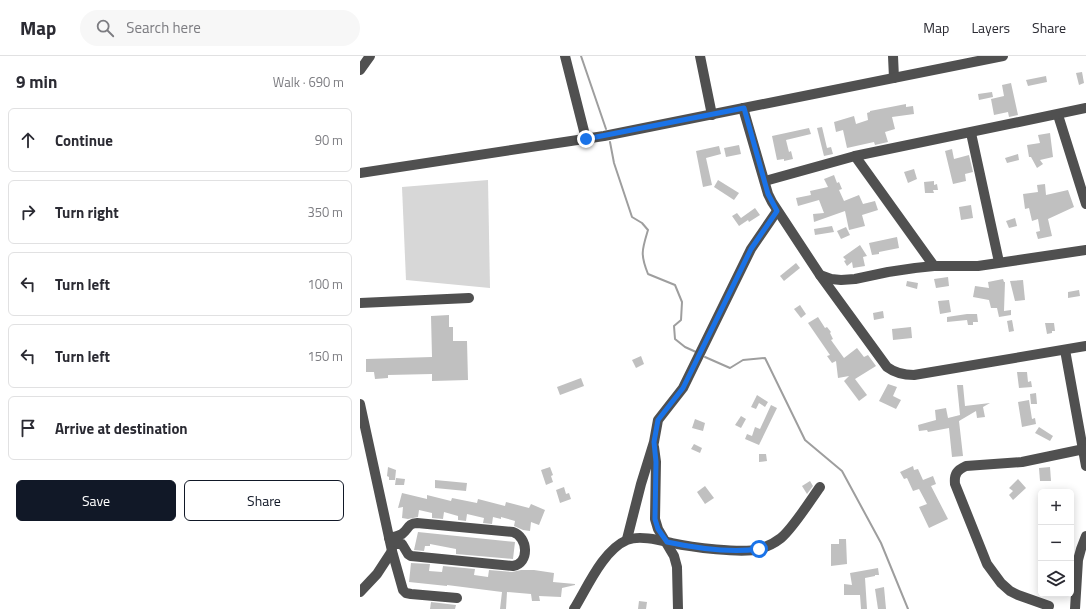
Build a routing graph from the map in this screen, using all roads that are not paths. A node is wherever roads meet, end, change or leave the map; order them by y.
1 (370, 56) edge
2 (565, 56) edge
3 (700, 56) edge
4 (893, 56) edge
5 (1003, 56) edge
6 (360, 70) edge
7 (894, 78) junction
8 (744, 108) junction
9 (1086, 108) edge
10 (712, 115) junction
11 (1058, 115) junction
12 (972, 133) junction
13 (586, 139) junction
14 (856, 156) junction
15 (360, 173) edge
16 (765, 181) junction
17 (1086, 204) edge
18 (777, 211) junction
19 (1086, 250) edge
20 (999, 262) junction
21 (934, 266) junction
22 (820, 275) junction
23 (469, 298) dead end
24 (360, 303) edge
25 (1086, 346) edge
26 (1065, 350) junction
27 (360, 404) edge
28 (654, 442) junction
29 (1084, 449) junction
30 (1086, 466) edge
31 (820, 487) dead end
32 (1086, 536) edge
33 (628, 539) junction
34 (667, 542) junction
35 (391, 545) junction
36 (360, 592) edge
37 (457, 598) dead end
38 (1049, 606) dead end
39 (574, 609) edge
40 (678, 609) edge
41 (1075, 609) edge

1 - 6 street
2 - 13 street
3 - 10 street
4 - 7 street
5 - 7 street
7 - 8 street
8 - 10 street
8 - 16 street
9 - 11 street
10 - 13 street
11 - 12 street
11 - 17 street
12 - 14 street
12 - 20 street
13 - 15 street
14 - 16 street
14 - 21 street
16 - 18 street
18 - 22 street
18 - 28 street
19 - 20 street
20 - 21 street
21 - 22 street
22 - 26 street
23 - 24 street
25 - 26 street
26 - 29 street
27 - 35 street
28 - 33 street
28 - 34 street
29 - 30 street
29 - 38 street
31 - 34 street
32 - 41 street
33 - 34 street
33 - 39 street
34 - 40 street
35 - 35 street
35 - 36 street
35 - 37 street

